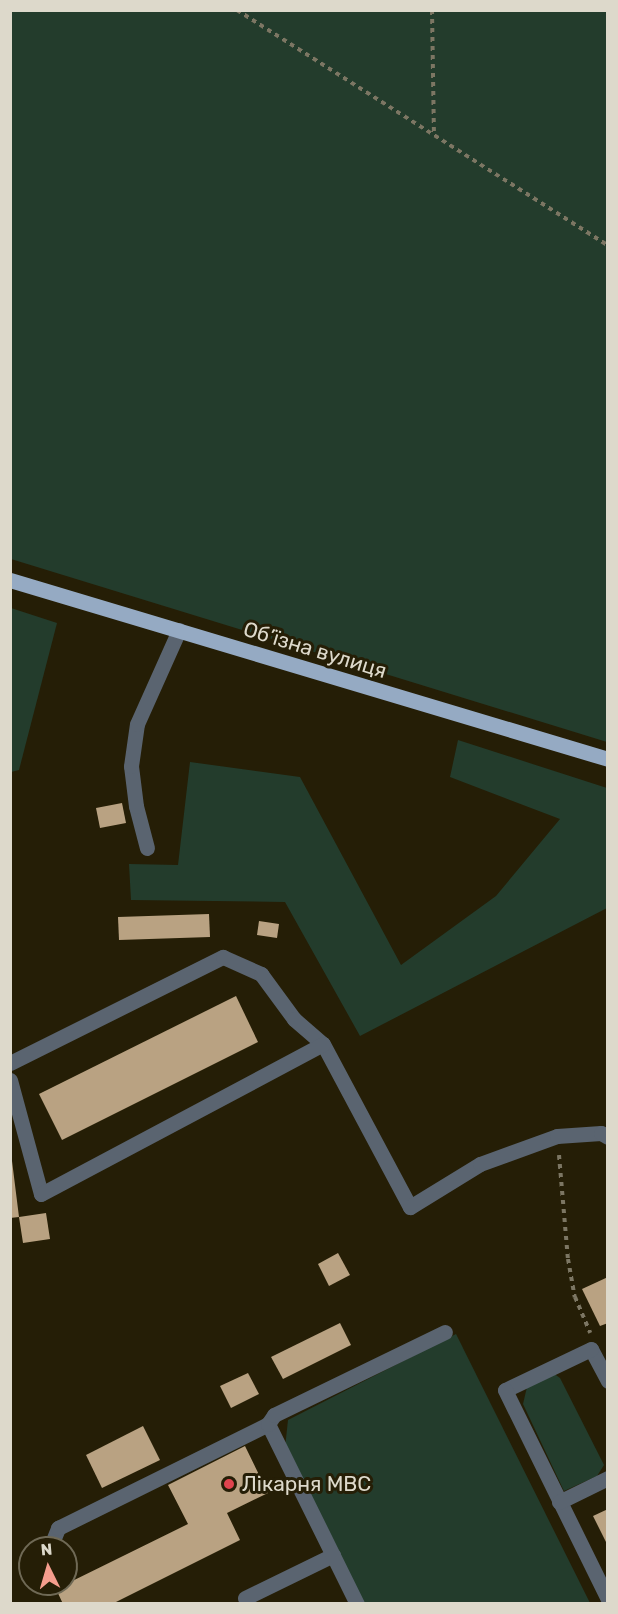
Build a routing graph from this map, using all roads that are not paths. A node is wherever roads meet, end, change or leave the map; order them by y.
1 (10, 580) edge
2 (179, 630) junction
3 (608, 759) edge
4 (147, 848) dead end
5 (323, 1044) junction
6 (10, 1063) edge
7 (10, 1080) edge
8 (608, 1137) edge
9 (445, 1332) dead end
10 (608, 1381) edge
11 (268, 1424) junction
12 (608, 1478) edge
13 (559, 1502) junction
14 (55, 1536) edge
15 (333, 1555) junction
16 (245, 1598) dead end
17 (608, 1599) edge
18 (357, 1604) edge

1 - 2 main road, Об’їзна вулиця
2 - 3 main road, Об’їзна вулиця
2 - 4 lane
5 - 6 lane
5 - 7 lane
5 - 8 lane
9 - 11 lane
10 - 13 lane
11 - 14 lane
11 - 15 lane
12 - 13 lane
13 - 17 lane
15 - 16 lane
15 - 18 lane

